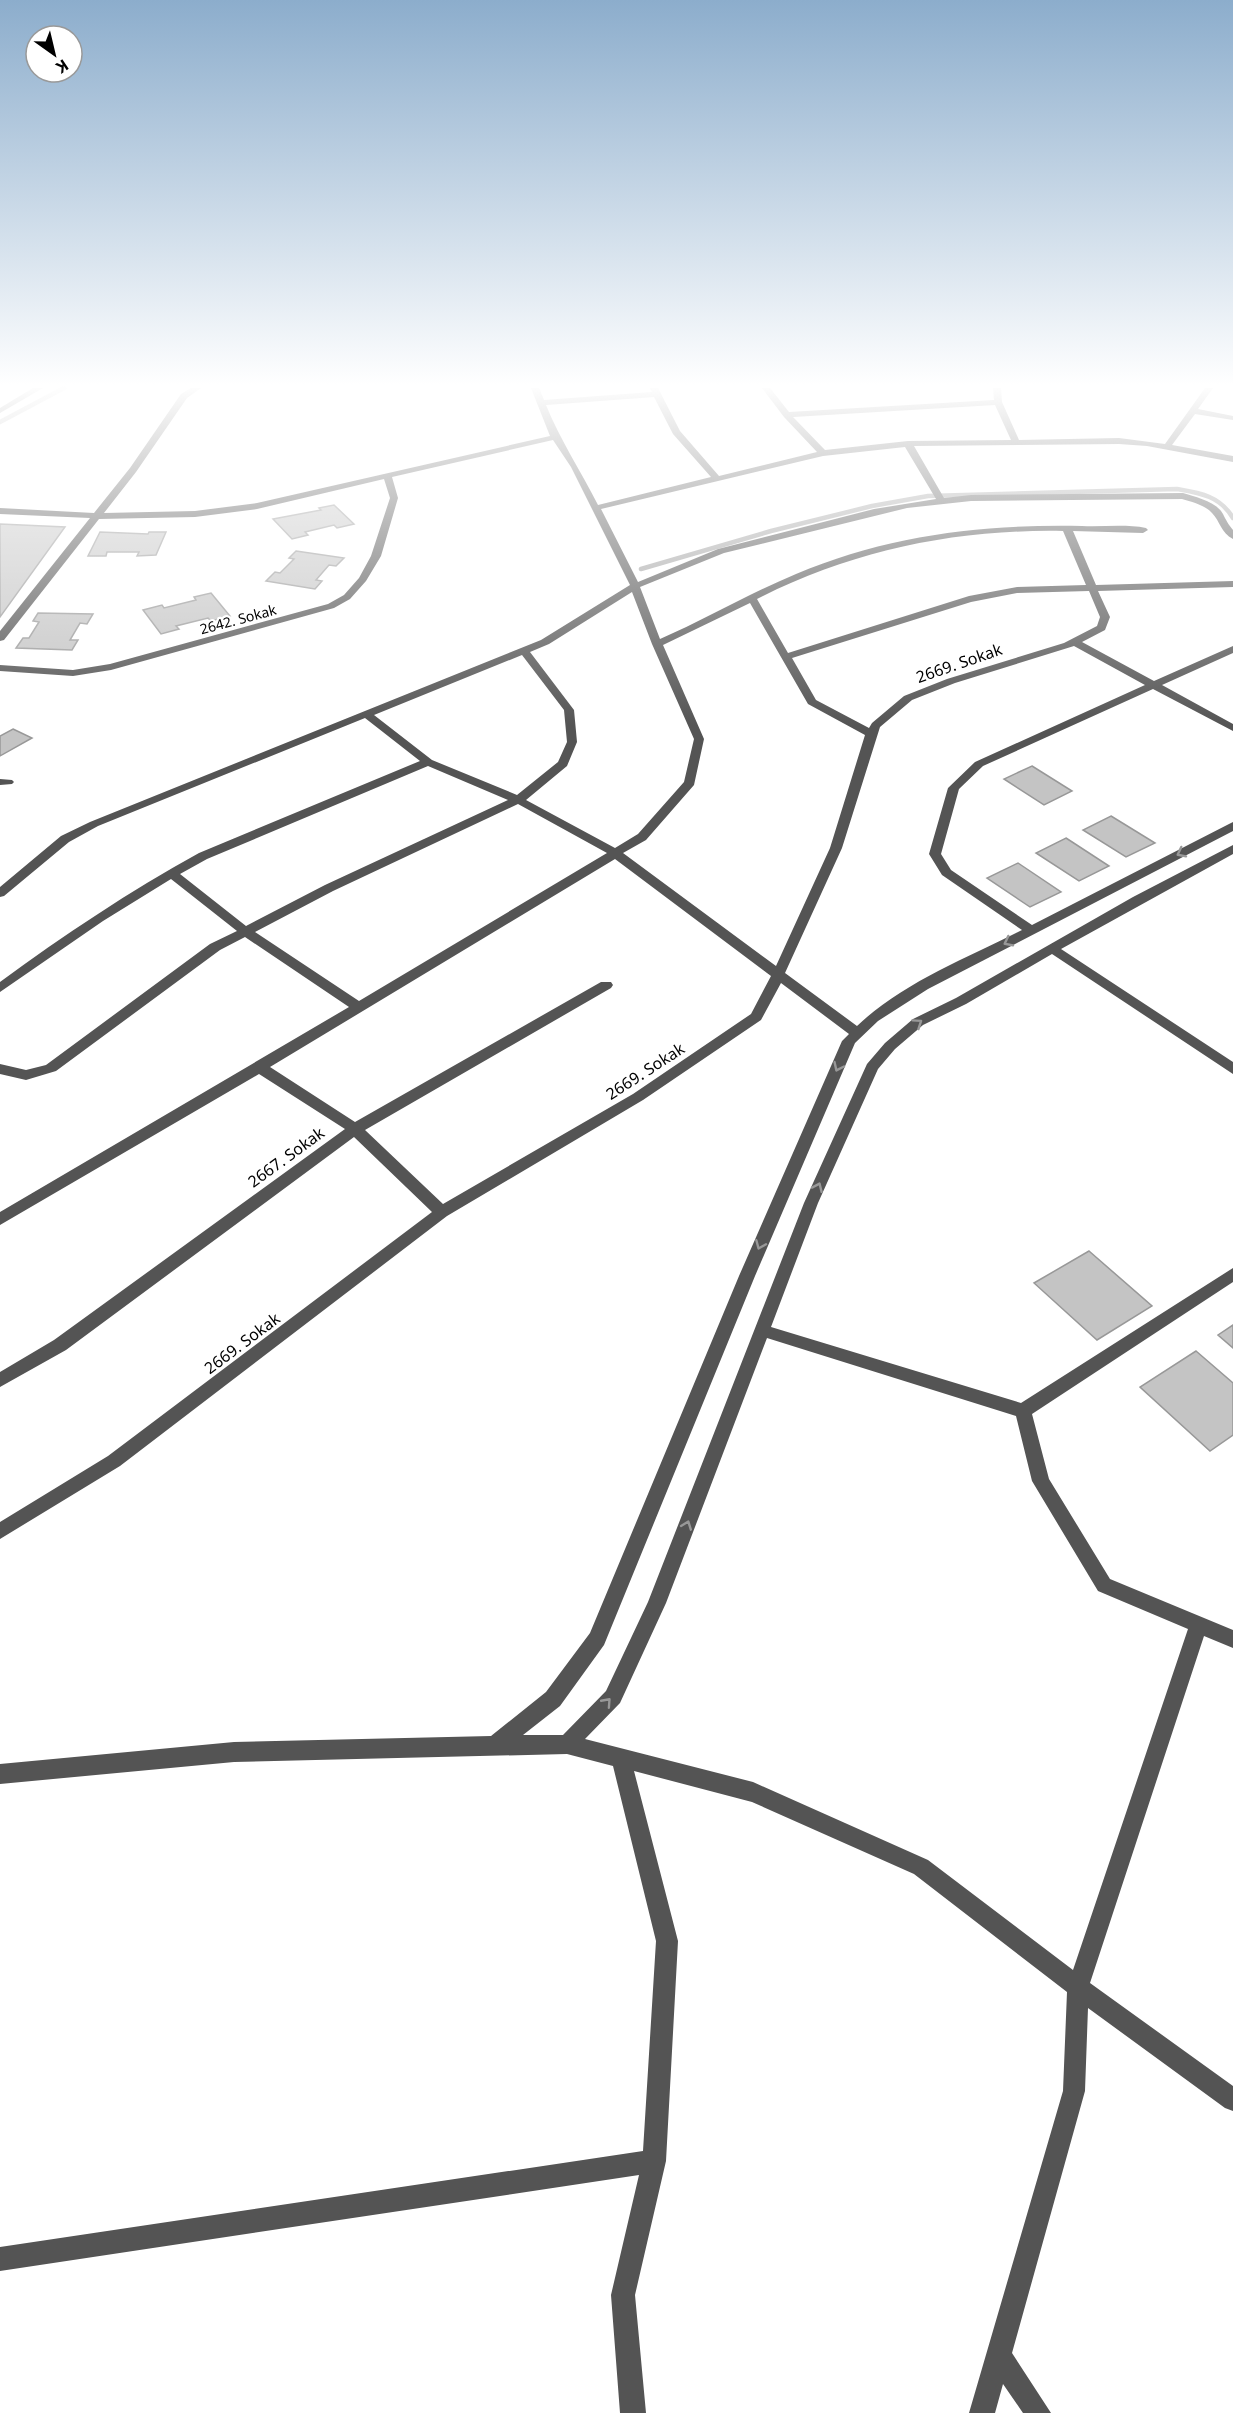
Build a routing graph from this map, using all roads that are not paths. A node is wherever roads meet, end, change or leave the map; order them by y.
1 (109, 501) edge
2 (280, 501) edge
3 (393, 501) edge
4 (591, 501) edge
5 (626, 501) edge
6 (940, 501) joint
7 (944, 501) edge
8 (1197, 501) edge
9 (595, 508) junction
10 (0, 511) edge
11 (97, 516) junction
12 (1067, 530) junction
13 (1143, 530) dead end
14 (1233, 536) edge
15 (1233, 584) edge
16 (635, 586) junction
17 (1090, 586) junction
18 (752, 599) junction
19 (0, 638) edge
20 (1074, 642) junction
21 (657, 644) junction
22 (1233, 649) edge
23 (524, 650) junction
24 (786, 657) junction
25 (0, 668) edge
26 (1153, 685) junction
27 (366, 714) junction
28 (1233, 728) edge
29 (871, 734) junction
30 (428, 762) junction
31 (518, 800) junction
32 (1233, 826) edge
33 (1233, 849) edge
34 (615, 853) junction
35 (171, 873) junction
36 (0, 893) edge
37 (1031, 930) junction
38 (245, 931) junction
39 (1053, 949) junction
40 (778, 975) junction
41 (606, 985) dead end
42 (0, 988) edge
43 (358, 1007) junction
44 (857, 1033) junction
45 (259, 1067) junction
46 (0, 1069) edge
47 (1233, 1069) edge
48 (355, 1129) junction
49 (442, 1212) junction
50 (0, 1219) edge
51 (1233, 1274) edge
52 (762, 1330) junction
53 (0, 1380) edge
54 (1023, 1411) junction
55 (0, 1531) edge
56 (1199, 1624) junction
57 (1233, 1639) edge
58 (567, 1744) junction
59 (494, 1746) junction
60 (621, 1758) junction
61 (0, 1774) edge
62 (1078, 1987) junction
63 (1233, 2100) edge
64 (654, 2161) junction
65 (0, 2259) edge
66 (998, 2355) junction
67 (633, 2413) edge
68 (982, 2413) edge
69 (1038, 2413) edge

1 - 11 street
2 - 11 street
3 - 25 street, 2642. Sokak
4 - 9 street
5 - 9 street
6 - 7 street
6 - 16 street
8 - 14 street
9 - 16 street
10 - 11 street
11 - 19 street
12 - 13 street
12 - 17 street, 2669. Sokak
12 - 18 street
15 - 17 street
16 - 21 street
16 - 23 street
17 - 20 street, 2669. Sokak
17 - 24 street
18 - 21 street
18 - 24 street
20 - 26 street
20 - 29 street, 2669. Sokak
21 - 34 street
22 - 26 street
23 - 27 street
23 - 31 street
24 - 29 street
26 - 28 street
26 - 37 street
27 - 30 street
27 - 36 street
29 - 40 street, 2669. Sokak
30 - 31 street
30 - 35 street
31 - 34 street
31 - 38 street
32 -> 37 street
33 - 39 street
34 - 40 street
34 - 43 street
35 - 38 street
35 - 42 street
37 -> 44 street
38 - 43 street
38 - 46 street
39 - 47 street
52 -> 39 street
40 - 44 street
40 - 49 street, 2669. Sokak
41 - 48 street, 2667. Sokak
43 - 45 street
44 -> 59 street
45 - 48 street
45 - 50 street
48 - 49 street
48 - 53 street, 2667. Sokak
49 - 55 street, 2669. Sokak
51 - 54 street
52 - 54 street
58 -> 52 street
54 - 56 street
56 - 57 street
56 - 62 street
58 - 59 street
58 - 60 street
59 - 61 street
60 - 62 street
60 - 64 street
62 - 63 street
62 - 66 street
64 - 65 street
64 - 67 street
66 - 68 street
66 - 69 street

